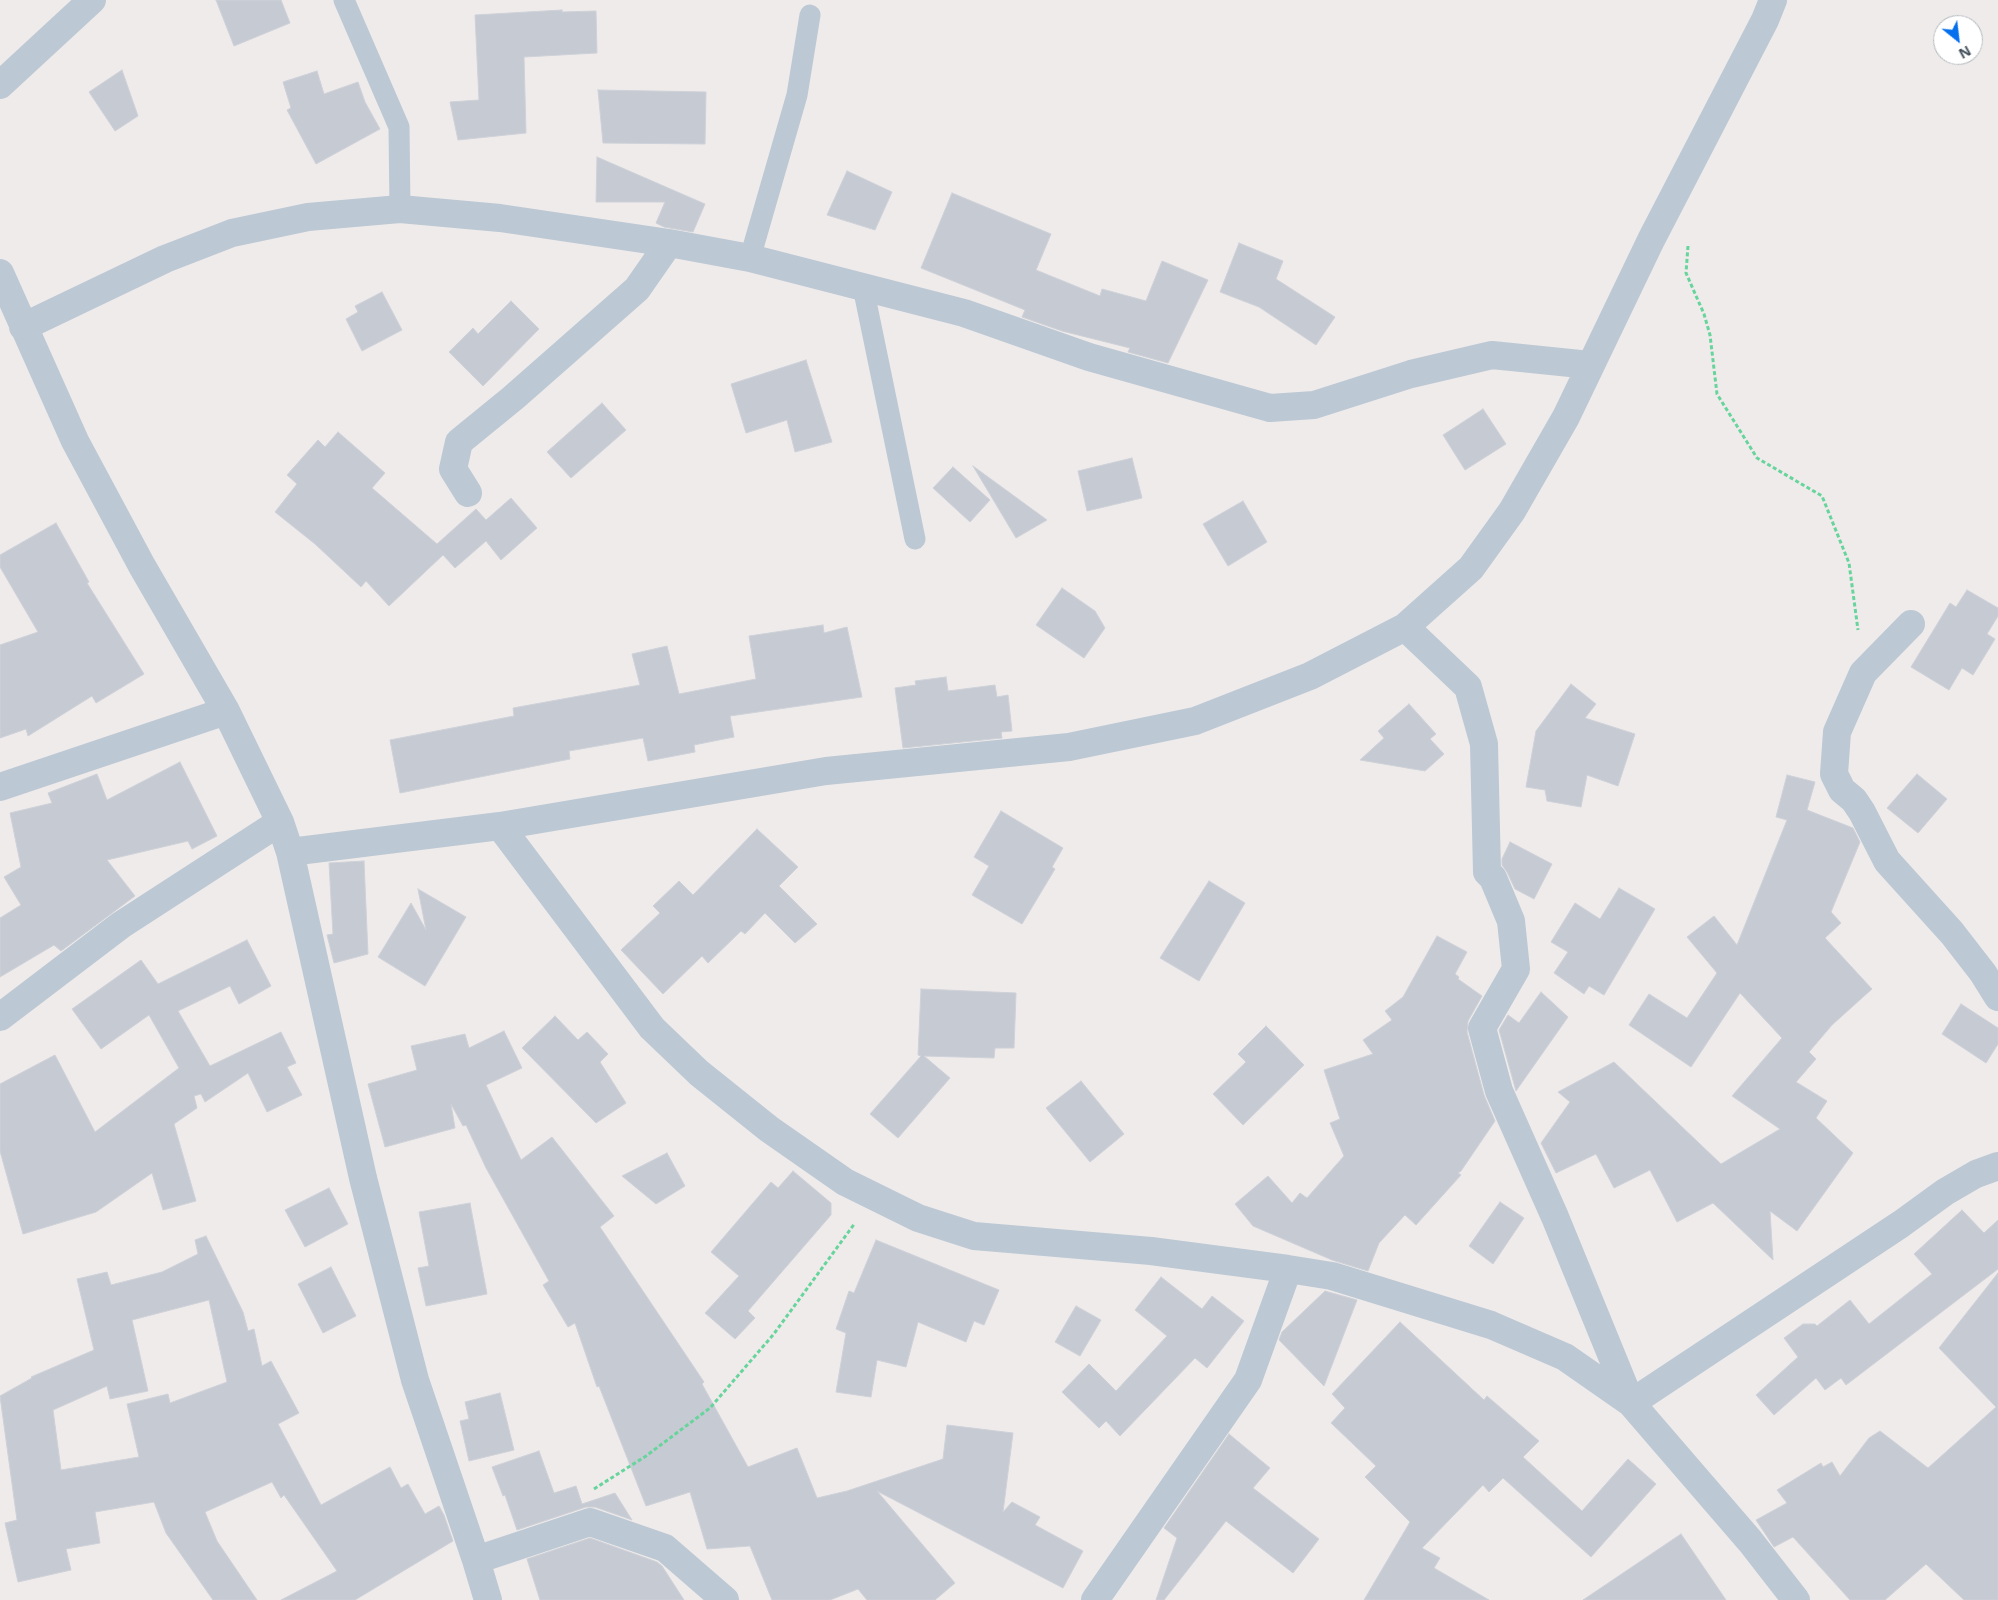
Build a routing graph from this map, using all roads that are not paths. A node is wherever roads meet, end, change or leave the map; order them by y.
1 (92, 0) edge
2 (344, 0) edge
3 (1773, 0) edge
4 (810, 15) dead end
5 (0, 85) edge
6 (400, 209) junction
7 (669, 243) junction
8 (750, 258) junction
9 (0, 273) edge
10 (863, 287) junction
11 (23, 327) junction
12 (1590, 365) junction
13 (468, 493) dead end
14 (915, 539) dead end
15 (1910, 624) dead end
16 (1405, 627) junction
17 (226, 711) junction
18 (0, 787) edge
19 (280, 822) junction
20 (500, 826) junction
21 (290, 852) junction
22 (1998, 997) edge
23 (0, 1017) edge
24 (1998, 1166) edge
25 (1288, 1268) junction
26 (1631, 1403) junction
27 (476, 1560) junction
28 (488, 1600) edge
29 (724, 1600) edge
30 (1095, 1600) edge
31 (1796, 1600) edge

1 - 5 street
2 - 6 lane
3 - 12 street
4 - 8 lane
6 - 7 street
6 - 11 street
7 - 8 street
7 - 13 street
8 - 10 street
9 - 11 street
10 - 12 street
10 - 14 lane
11 - 17 street
12 - 16 street
15 - 22 street
16 - 20 street
16 - 26 street
17 - 18 street
17 - 19 street
19 - 21 street
19 - 23 street
20 - 21 street
20 - 25 street
21 - 27 street
24 - 26 street
25 - 26 street
25 - 30 street
26 - 31 street
27 - 28 street
27 - 29 street

